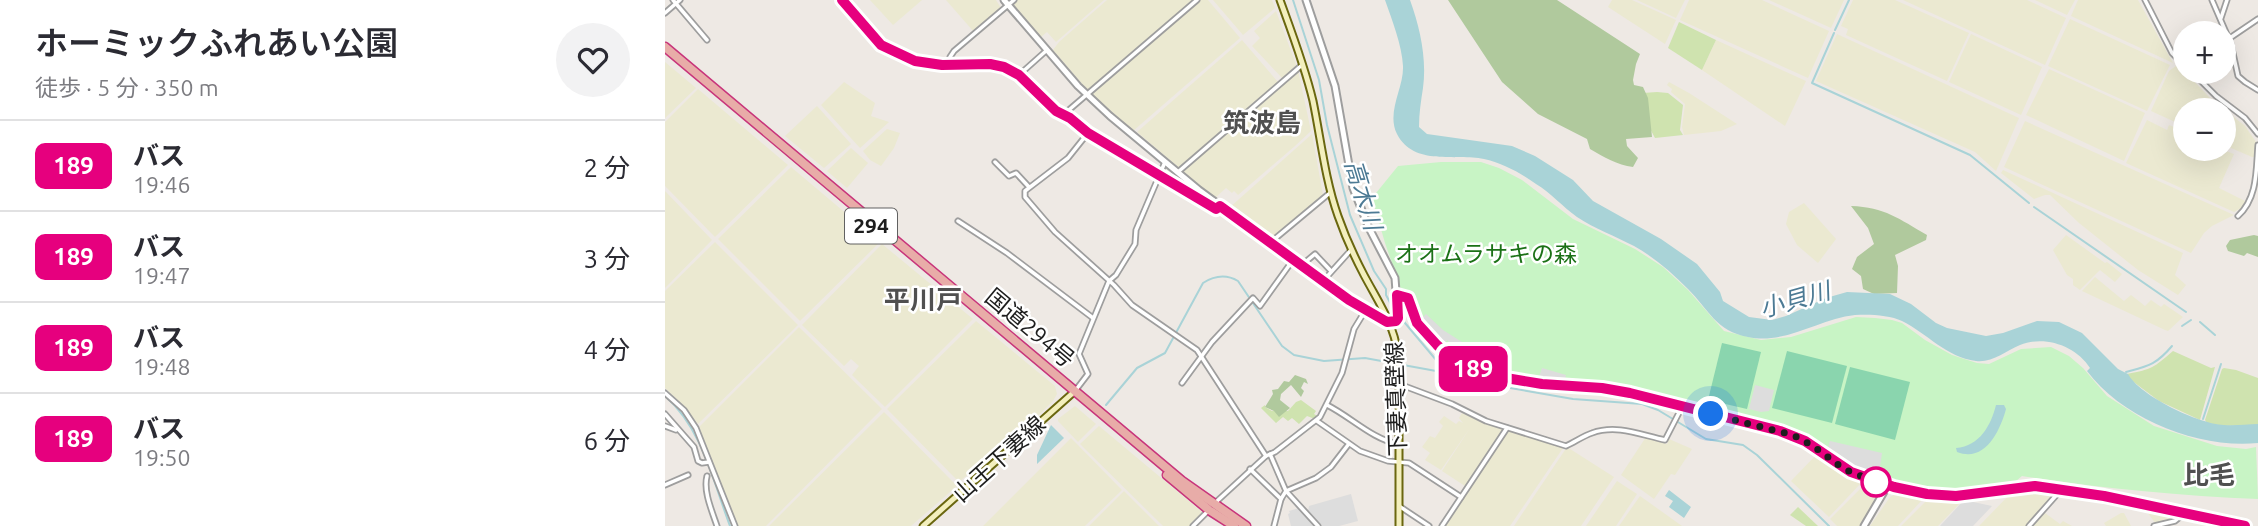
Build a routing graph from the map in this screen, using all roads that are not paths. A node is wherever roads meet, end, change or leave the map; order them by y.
1 (842, 0) edge
2 (1197, 0) edge
3 (1280, 0) edge
4 (1306, 0) edge
5 (2145, 0) edge
6 (2212, 0) edge
7 (2227, 0) edge
8 (677, 1) edge
9 (1009, 2) edge
10 (665, 13) edge
11 (2221, 18) junction
12 (2258, 19) edge
13 (2222, 21) edge
14 (2236, 33) edge
15 (708, 40) dead end
16 (665, 47) edge
17 (1047, 50) junction
18 (665, 54) edge
19 (2173, 54) edge
20 (949, 65) junction
21 (1303, 65) junction
22 (2236, 68) edge
23 (1019, 75) junction
24 (2204, 84) edge
25 (2258, 90) edge
26 (1088, 95) junction
27 (1063, 115) junction
28 (1088, 133) junction
29 (2258, 134) edge
30 (2258, 145) edge
31 (995, 162) dead end
32 (1165, 162) junction
33 (1178, 172) junction
34 (1159, 176) junction
35 (1030, 187) junction
36 (1331, 192) junction
37 (1220, 206) junction
38 (2238, 216) dead end
39 (958, 221) dead end
40 (1271, 242) junction
41 (1352, 250) junction
42 (1294, 258) junction
43 (1303, 264) junction
44 (1331, 271) junction
45 (1324, 280) junction
46 (1109, 281) junction
47 (1397, 295) junction
48 (1366, 310) junction
49 (1093, 318) junction
50 (1391, 322) junction
51 (1201, 356) junction
52 (1182, 383) dead end
53 (1399, 384) junction
54 (665, 393) edge
55 (1073, 393) junction
56 (1327, 405) junction
57 (1682, 407) junction
58 (665, 414) edge
59 (1317, 421) junction
60 (665, 426) edge
61 (1507, 428) junction
62 (681, 433) junction
63 (1348, 444) junction
64 (1399, 444) junction
65 (1268, 455) junction
66 (709, 462) junction
67 (1399, 462) junction
68 (1250, 469) junction
69 (688, 475) dead end
70 (707, 476) dead end
71 (665, 485) edge
72 (1888, 485) junction
73 (2061, 489) junction
74 (1286, 491) junction
75 (1461, 497) junction
76 (1281, 499) junction
77 (1399, 506) junction
78 (1211, 507) junction
79 (2186, 512) junction
80 (2231, 524) edge
81 (717, 526) edge
82 (735, 526) edge
83 (923, 526) edge
84 (1193, 526) edge
85 (1234, 526) edge
86 (1246, 526) edge
87 (1274, 526) edge
88 (1318, 526) edge
89 (1399, 526) edge
90 (1429, 526) edge
91 (1442, 526) edge
92 (1864, 526) edge
93 (2029, 526) edge
94 (2154, 526) edge
95 (2245, 526) edge

1 - 20 street
2 - 26 street
3 - 21 main road, 下妻真壁線
4 - 47 street
5 - 19 street
6 - 11 street
7 - 11 street
8 - 10 street
8 - 15 street
9 - 17 street
9 - 20 street
11 - 13 street
12 - 14 street
16 - 55 highway, 国道294号 / 294
17 - 23 street
17 - 26 street
18 - 55 highway, 国道294号 / 294
20 - 23 street
21 - 33 street
21 - 36 main road, 下妻真壁線
22 - 25 street
23 - 27 street
24 - 29 street
26 - 27 street
26 - 32 street
27 - 28 street
28 - 34 street
28 - 35 street
30 - 38 street
31 - 35 street
32 - 33 street
32 - 34 street
33 - 37 street
34 - 37 street
34 - 46 street
35 - 46 street
36 - 40 street
36 - 41 main road, 下妻真壁線
37 - 40 street
39 - 49 street
40 - 42 street
41 - 44 street
41 - 50 main road, 下妻真壁線
42 - 43 street
42 - 51 street
43 - 44 street
43 - 45 street
44 - 45 street
45 - 48 street
46 - 49 street
46 - 51 street
47 - 50 street
47 - 57 street
48 - 50 street
48 - 56 street
49 - 55 street
50 - 53 main road, 下妻真壁線
51 - 52 street
51 - 65 street
53 - 61 street
53 - 64 main road, 下妻真壁線
54 - 66 street
55 - 78 highway, 国道294号 / 294
55 - 83 main road, 山王下妻線
56 - 59 street
56 - 64 street
57 - 61 street
57 - 72 street
58 - 62 street
59 - 63 street
59 - 65 street
60 - 62 street
61 - 75 street
62 - 66 street
63 - 67 street
63 - 74 street
64 - 67 main road, 下妻真壁線
65 - 68 street
65 - 74 street
66 - 82 street
67 - 75 street
67 - 77 main road, 下妻真壁線
68 - 76 street
68 - 78 street
69 - 71 street
70 - 81 street
72 - 73 street
72 - 92 street
73 - 79 street
73 - 93 street
74 - 76 street
74 - 88 street
75 - 91 street
76 - 87 street
77 - 89 main road, 下妻真壁線
77 - 90 street
78 - 84 street
78 - 85 highway, 国道294号 / 294
78 - 86 highway, 国道294号 / 294
79 - 80 street
79 - 94 street
80 - 95 street

